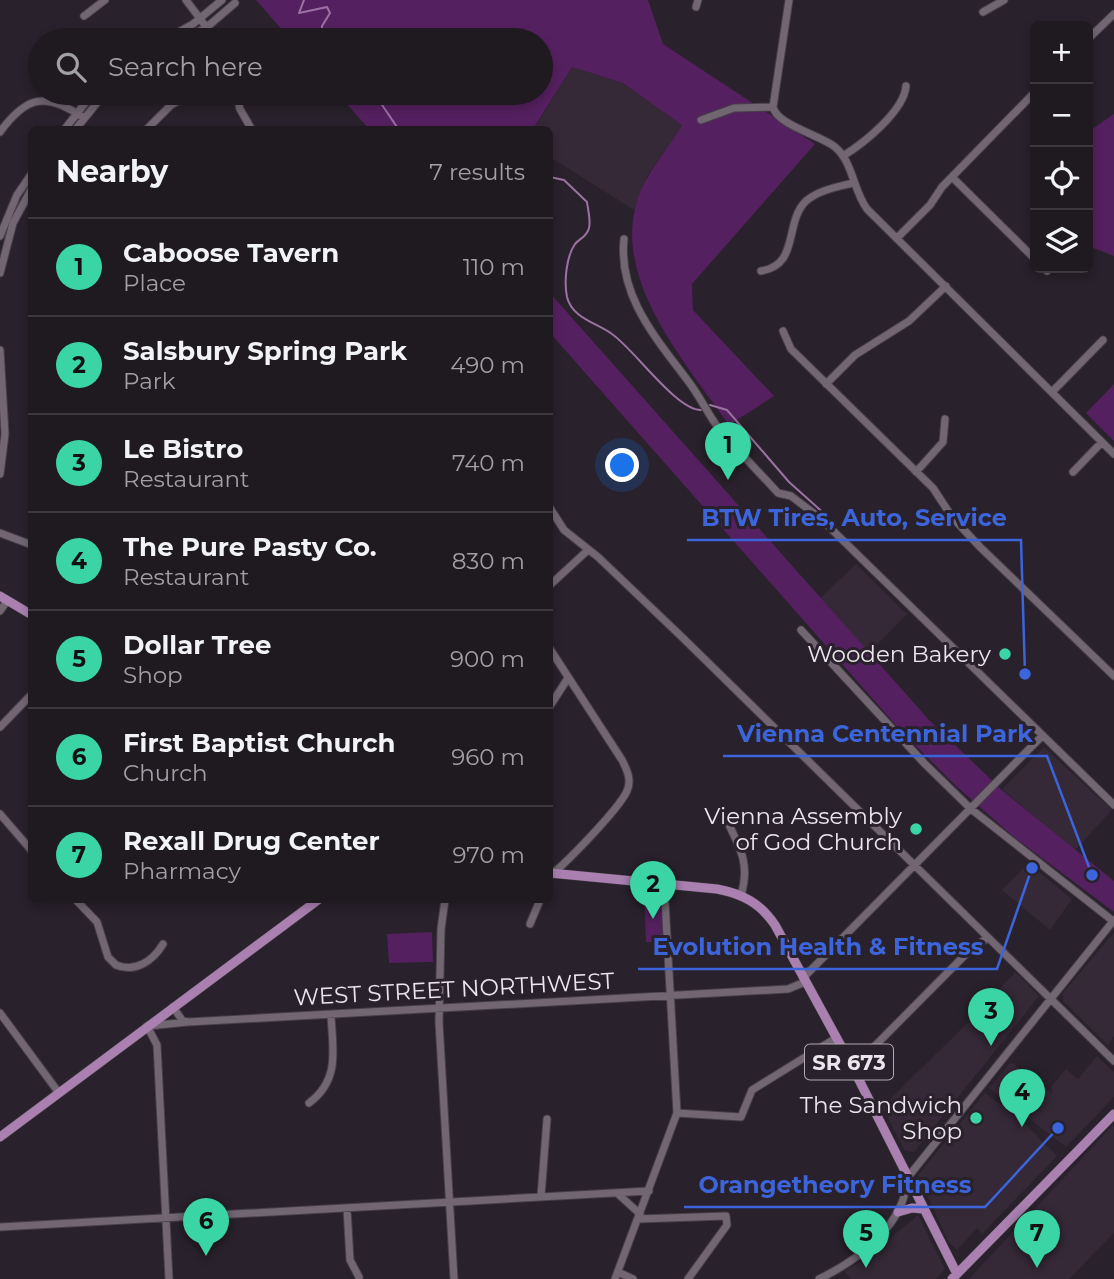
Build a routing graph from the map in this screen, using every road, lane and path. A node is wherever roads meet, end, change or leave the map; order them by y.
1 (105, 0) edge
2 (186, 0) edge
3 (222, 0) edge
4 (789, 0) edge
5 (1004, 0) edge
6 (235, 3) dead end
7 (983, 12) dead end
8 (1114, 14) edge
9 (83, 16) dead end
10 (200, 18) junction
11 (207, 27) joint
12 (184, 28) edge
13 (1093, 34) edge
14 (906, 86) dead end
15 (1030, 97) edge
16 (28, 105) edge
17 (62, 105) edge
18 (86, 105) edge
19 (92, 105) edge
20 (171, 105) edge
21 (239, 105) edge
22 (773, 107) junction
23 (80, 116) junction
24 (701, 120) dead end
25 (69, 126) edge
26 (76, 126) edge
27 (150, 126) edge
28 (250, 126) edge
29 (0, 132) edge
30 (843, 156) junction
31 (952, 177) junction
32 (28, 179) edge
33 (853, 183) junction
34 (17, 195) junction
35 (28, 202) edge
36 (0, 236) edge
37 (897, 238) junction
38 (624, 239) dead end
39 (1030, 254) edge
40 (761, 271) dead end
41 (0, 273) edge
42 (946, 286) junction
43 (783, 331) dead end
44 (1103, 340) dead end
45 (0, 350) edge
46 (826, 384) junction
47 (1053, 391) junction
48 (945, 419) dead end
49 (1102, 442) junction
50 (1114, 454) edge
51 (916, 472) junction
52 (1073, 472) dead end
53 (0, 474) edge
54 (553, 513) edge
55 (0, 533) edge
56 (28, 544) edge
57 (588, 550) junction
58 (553, 581) edge
59 (4, 599) edge
60 (0, 611) edge
61 (28, 613) edge
62 (801, 630) dead end
63 (553, 654) edge
64 (1114, 676) edge
65 (568, 678) junction
66 (28, 698) edge
67 (553, 701) edge
68 (0, 727) edge
69 (1042, 736) junction
70 (1114, 805) edge
71 (971, 809) junction
72 (0, 814) edge
73 (728, 823) dead end
74 (28, 846) edge
75 (915, 866) junction
76 (553, 873) edge
77 (553, 875) edge
78 (664, 884) junction
79 (741, 895) junction
80 (79, 903) edge
81 (314, 903) edge
82 (444, 903) edge
83 (539, 903) edge
84 (1114, 921) edge
85 (530, 924) dead end
86 (987, 938) junction
87 (163, 944) dead end
88 (804, 980) junction
89 (671, 997) junction
90 (1051, 999) junction
91 (173, 1007) junction
92 (439, 1010) junction
93 (0, 1013) edge
94 (331, 1016) junction
95 (188, 1022) junction
96 (147, 1026) junction
97 (836, 1038) junction
98 (1114, 1061) edge
99 (853, 1068) junction
100 (59, 1093) junction
101 (309, 1103) dead end
102 (677, 1113) junction
103 (1114, 1114) edge
104 (547, 1119) dead end
105 (0, 1137) edge
106 (908, 1177) junction
107 (649, 1191) junction
108 (617, 1194) junction
109 (541, 1196) junction
110 (451, 1202) junction
111 (347, 1209) junction
112 (923, 1209) junction
113 (898, 1212) junction
114 (639, 1217) junction
115 (166, 1218) junction
116 (0, 1227) edge
117 (617, 1275) edge
118 (359, 1277) dead end
119 (956, 1277) edge
120 (169, 1279) edge
121 (454, 1279) edge
122 (633, 1279) edge
123 (688, 1279) edge
124 (820, 1279) edge

1 - 9 street
2 - 10 street
3 - 10 street
4 - 22 street
5 - 7 street
6 - 11 street
8 - 13 street
10 - 11 street
10 - 12 street
14 - 30 street
15 - 31 street
16 - 29 street
17 - 23 street
18 - 23 street
19 - 23 street
20 - 27 street
21 - 28 street
22 - 24 street
22 - 30 street
23 - 25 street
23 - 26 street
30 - 33 street
31 - 37 street
31 - 39 street
32 - 34 street
33 - 37 street
33 - 40 street
34 - 35 street
34 - 36 street
35 - 41 street
37 - 42 street
38 - 69 street
42 - 46 street
42 - 47 street
43 - 46 street
44 - 47 street
45 - 53 street
46 - 51 street
47 - 49 street
48 - 51 street
49 - 50 street
49 - 52 street
51 - 64 street
54 - 57 street
55 - 56 street
57 - 58 street
57 - 75 street
59 - 60 street
59 - 61 main road
62 - 71 street
63 - 65 street
65 - 67 street
65 - 76 street
66 - 68 street
69 - 70 street
69 - 71 street
71 - 75 street
71 - 84 street
72 - 74 street
73 - 79 street
75 - 86 street
75 - 88 street
77 - 78 main road, SR 673
78 - 79 main road, SR 673
78 - 89 street
79 - 88 main road, SR 673
80 - 87 street
81 - 91 main road
82 - 92 street
83 - 85 street
84 - 90 street
86 - 90 street
86 - 99 street
88 - 89 street, WEST STREET NORTHWEST
88 - 97 main road, SR 673
89 - 92 street, WEST STREET NORTHWEST
89 - 102 street
90 - 98 street
90 - 106 street
91 - 95 street
91 - 96 main road
92 - 94 street, WEST STREET NORTHWEST
92 - 110 street
93 - 100 street
94 - 95 street, WEST STREET NORTHWEST
94 - 101 street
95 - 96 street, WEST STREET NORTHWEST
96 - 100 main road
96 - 115 street
97 - 99 main road, SR 673
97 - 102 street
99 - 106 main road, SR 673
100 - 105 main road
102 - 107 street
103 - 119 main road
104 - 109 street
106 - 112 main road, SR 673
106 - 113 street
107 - 108 street
107 - 114 street
108 - 109 street
108 - 114 street
109 - 110 street
110 - 111 street
110 - 121 street
111 - 115 street
111 - 118 street
112 - 113 main road
112 - 119 main road, SR 673
113 - 124 street
114 - 117 street
114 - 123 street
115 - 116 street
115 - 120 street
117 - 122 street

